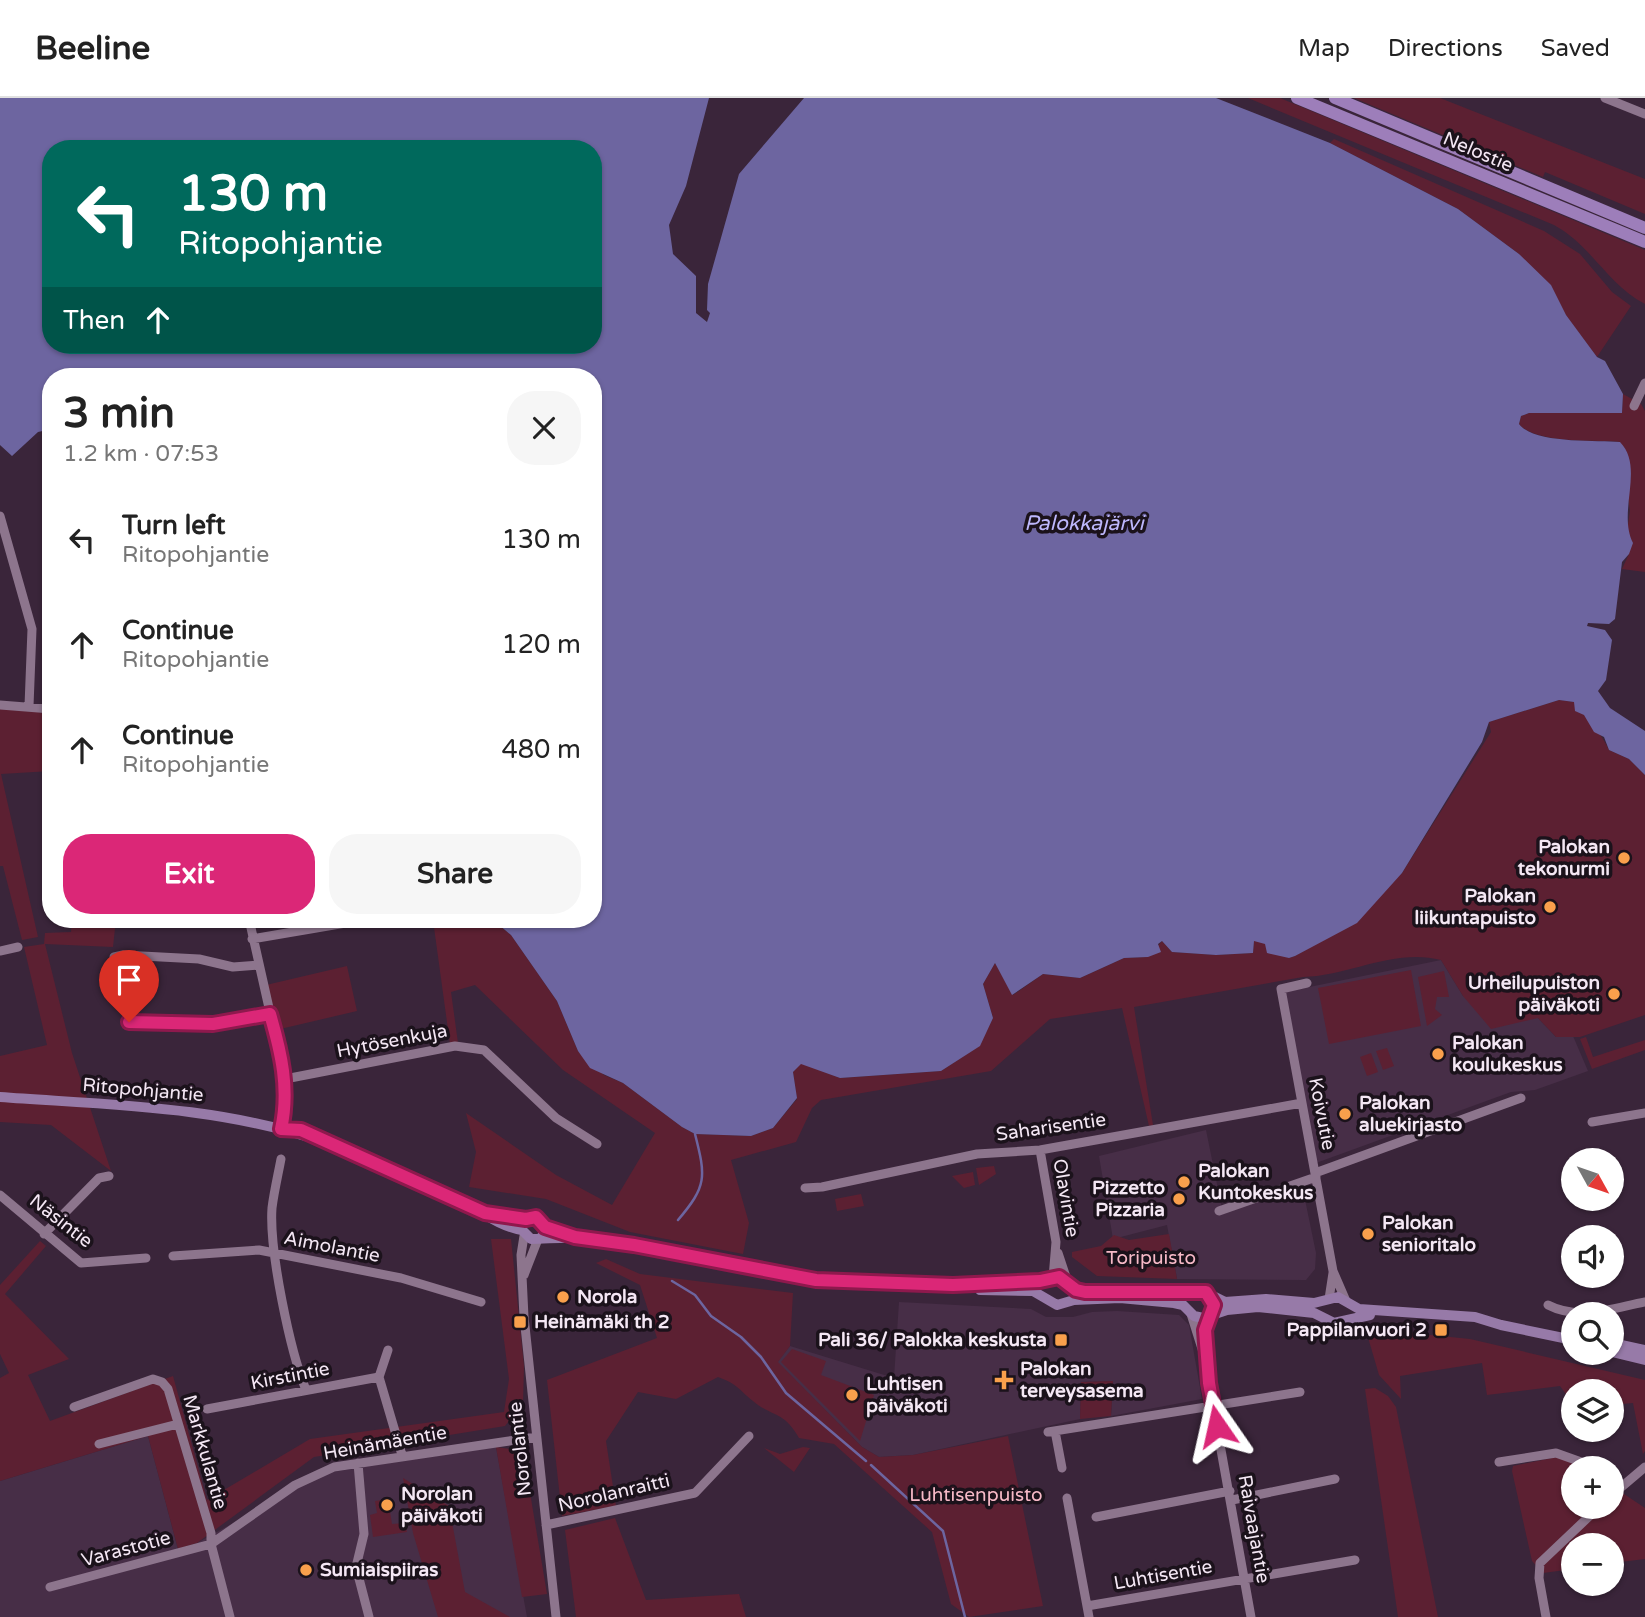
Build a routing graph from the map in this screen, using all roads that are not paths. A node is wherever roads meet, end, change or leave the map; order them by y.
1 (1297, 98) edge
2 (1335, 98) edge
3 (1605, 98) edge
4 (1645, 114) edge
5 (1645, 228) edge
6 (1645, 242) edge
7 (1645, 383) edge
8 (1634, 406) dead end
9 (0, 516) edge
10 (0, 705) edge
11 (29, 706) junction
12 (42, 708) edge
13 (250, 928) edge
14 (316, 928) edge
15 (252, 939) junction
16 (18, 947) dead end
17 (0, 951) edge
18 (114, 957) dead end
19 (259, 965) junction
20 (1307, 983) dead end
21 (270, 1014) junction
22 (129, 1022) dead end
23 (285, 1079) junction
24 (0, 1097) edge
25 (1521, 1098) dead end
26 (1302, 1103) junction
27 (1645, 1113) edge
28 (1592, 1122) dead end
29 (281, 1129) junction
30 (597, 1144) dead end
31 (1040, 1150) junction
32 (281, 1159) dead end
33 (1316, 1175) junction
34 (109, 1176) dead end
35 (805, 1188) dead end
36 (0, 1195) edge
37 (1219, 1212) dead end
38 (524, 1228) junction
39 (44, 1234) junction
40 (542, 1234) junction
41 (1057, 1251) junction
42 (276, 1254) junction
43 (173, 1256) dead end
44 (146, 1258) dead end
45 (1333, 1272) junction
46 (523, 1277) junction
47 (1051, 1278) junction
48 (1069, 1283) junction
49 (953, 1285) junction
50 (1194, 1293) junction
51 (1211, 1295) junction
52 (1046, 1298) junction
53 (1328, 1300) junction
54 (481, 1302) dead end
55 (1067, 1302) junction
56 (1347, 1302) junction
57 (1645, 1302) edge
58 (1548, 1304) dead end
59 (1189, 1312) junction
60 (1384, 1312) junction
61 (1210, 1315) junction
62 (1328, 1320) junction
63 (1344, 1320) junction
64 (1561, 1338) edge
65 (1624, 1346) edge
66 (388, 1350) dead end
67 (1645, 1350) edge
68 (1624, 1355) edge
69 (1645, 1360) edge
70 (1207, 1365) junction
71 (379, 1377) junction
72 (306, 1390) junction
73 (1300, 1392) dead end
74 (1213, 1404) junction
75 (74, 1407) dead end
76 (207, 1409) dead end
77 (178, 1424) junction
78 (749, 1436) dead end
79 (536, 1437) junction
80 (99, 1444) dead end
81 (402, 1455) junction
82 (1564, 1456) edge
83 (1499, 1462) dead end
84 (358, 1463) junction
85 (1645, 1467) edge
86 (1062, 1468) dead end
87 (1335, 1479) dead end
88 (1624, 1483) edge
89 (1231, 1495) junction
90 (1068, 1498) dead end
91 (1096, 1517) dead end
92 (1587, 1519) edge
93 (546, 1525) junction
94 (211, 1544) junction
95 (1356, 1560) dead end
96 (1244, 1579) junction
97 (50, 1587) dead end
98 (1087, 1606) junction
99 (230, 1617) edge
100 (369, 1617) edge
101 (556, 1617) edge
102 (1089, 1617) edge
103 (1251, 1617) edge
104 (1546, 1617) edge

1 - 6 highway, Nelostie
2 - 5 highway, Nelostie
3 - 4 street
7 - 8 street
9 - 11 street
10 - 11 street
11 - 12 street
13 - 15 street
14 - 15 street
15 - 19 street
16 - 17 street
18 - 19 street
19 - 21 street
20 - 26 street, Koivutie
21 - 22 street
21 - 23 street
23 - 29 street
23 - 30 street, Hytösenkuja
24 - 29 main road, Ritopohjantie
25 - 33 street
26 - 31 street, Saharisentie
26 - 33 street, Koivutie
27 - 28 street
29 - 38 main road, Ritopohjantie
31 - 35 street, Saharisentie
31 - 41 street, Olavintie
32 - 42 street
33 - 37 street
33 - 45 street, Koivutie
34 - 39 street
36 - 39 street, Näsintie
38 - 40 main road
38 - 40 main road
38 - 46 street, Norolantie
39 - 44 street, Näsintie
40 - 46 street, Norolantie
40 - 49 main road
41 - 47 street, Olavintie
41 - 48 street, Olavintie
42 - 43 street, Aimolantie
42 - 54 street, Aimolantie
42 - 72 street
45 - 53 street, Koivutie
45 - 56 street, Koivutie
46 - 79 street, Norolantie
47 - 48 main road
47 - 49 main road
47 - 52 main road
48 - 50 main road
48 - 55 main road
49 - 52 main road
50 - 51 main road
50 - 59 main road
51 - 53 main road
51 - 61 main road
52 - 55 main road
53 - 56 main road
53 - 62 main road
55 - 59 main road
56 - 60 main road
56 - 63 main road
57 - 58 street
59 - 61 main road
59 - 70 street, Raivaajantie
60 - 63 main road
60 - 64 main road
61 - 62 main road
61 - 70 street, Raivaajantie
62 - 63 main road
65 - 67 main road
66 - 71 street
68 - 69 main road
70 - 74 street, Raivaajantie
71 - 72 street, Kirstintie
71 - 81 street
72 - 76 street, Kirstintie
73 - 74 street
74 - 86 street
74 - 89 street, Raivaajantie
75 - 77 street, Markkulantie
77 - 80 street
77 - 94 street, Markkulantie
78 - 93 street, Norolanraitti
79 - 81 street, Heinämäentie
79 - 93 street, Norolantie
81 - 84 street, Heinämäentie
82 - 83 street
84 - 94 street, Heinämäentie
84 - 100 street
85 - 88 street
87 - 89 street
89 - 91 street
89 - 96 street, Raivaajantie
90 - 98 street
92 - 104 street
93 - 101 street, Norolantie
94 - 97 street, Varastotie
94 - 99 street
95 - 96 street, Luhtisentie
96 - 98 street, Luhtisentie
96 - 103 street, Raivaajantie
98 - 102 street

